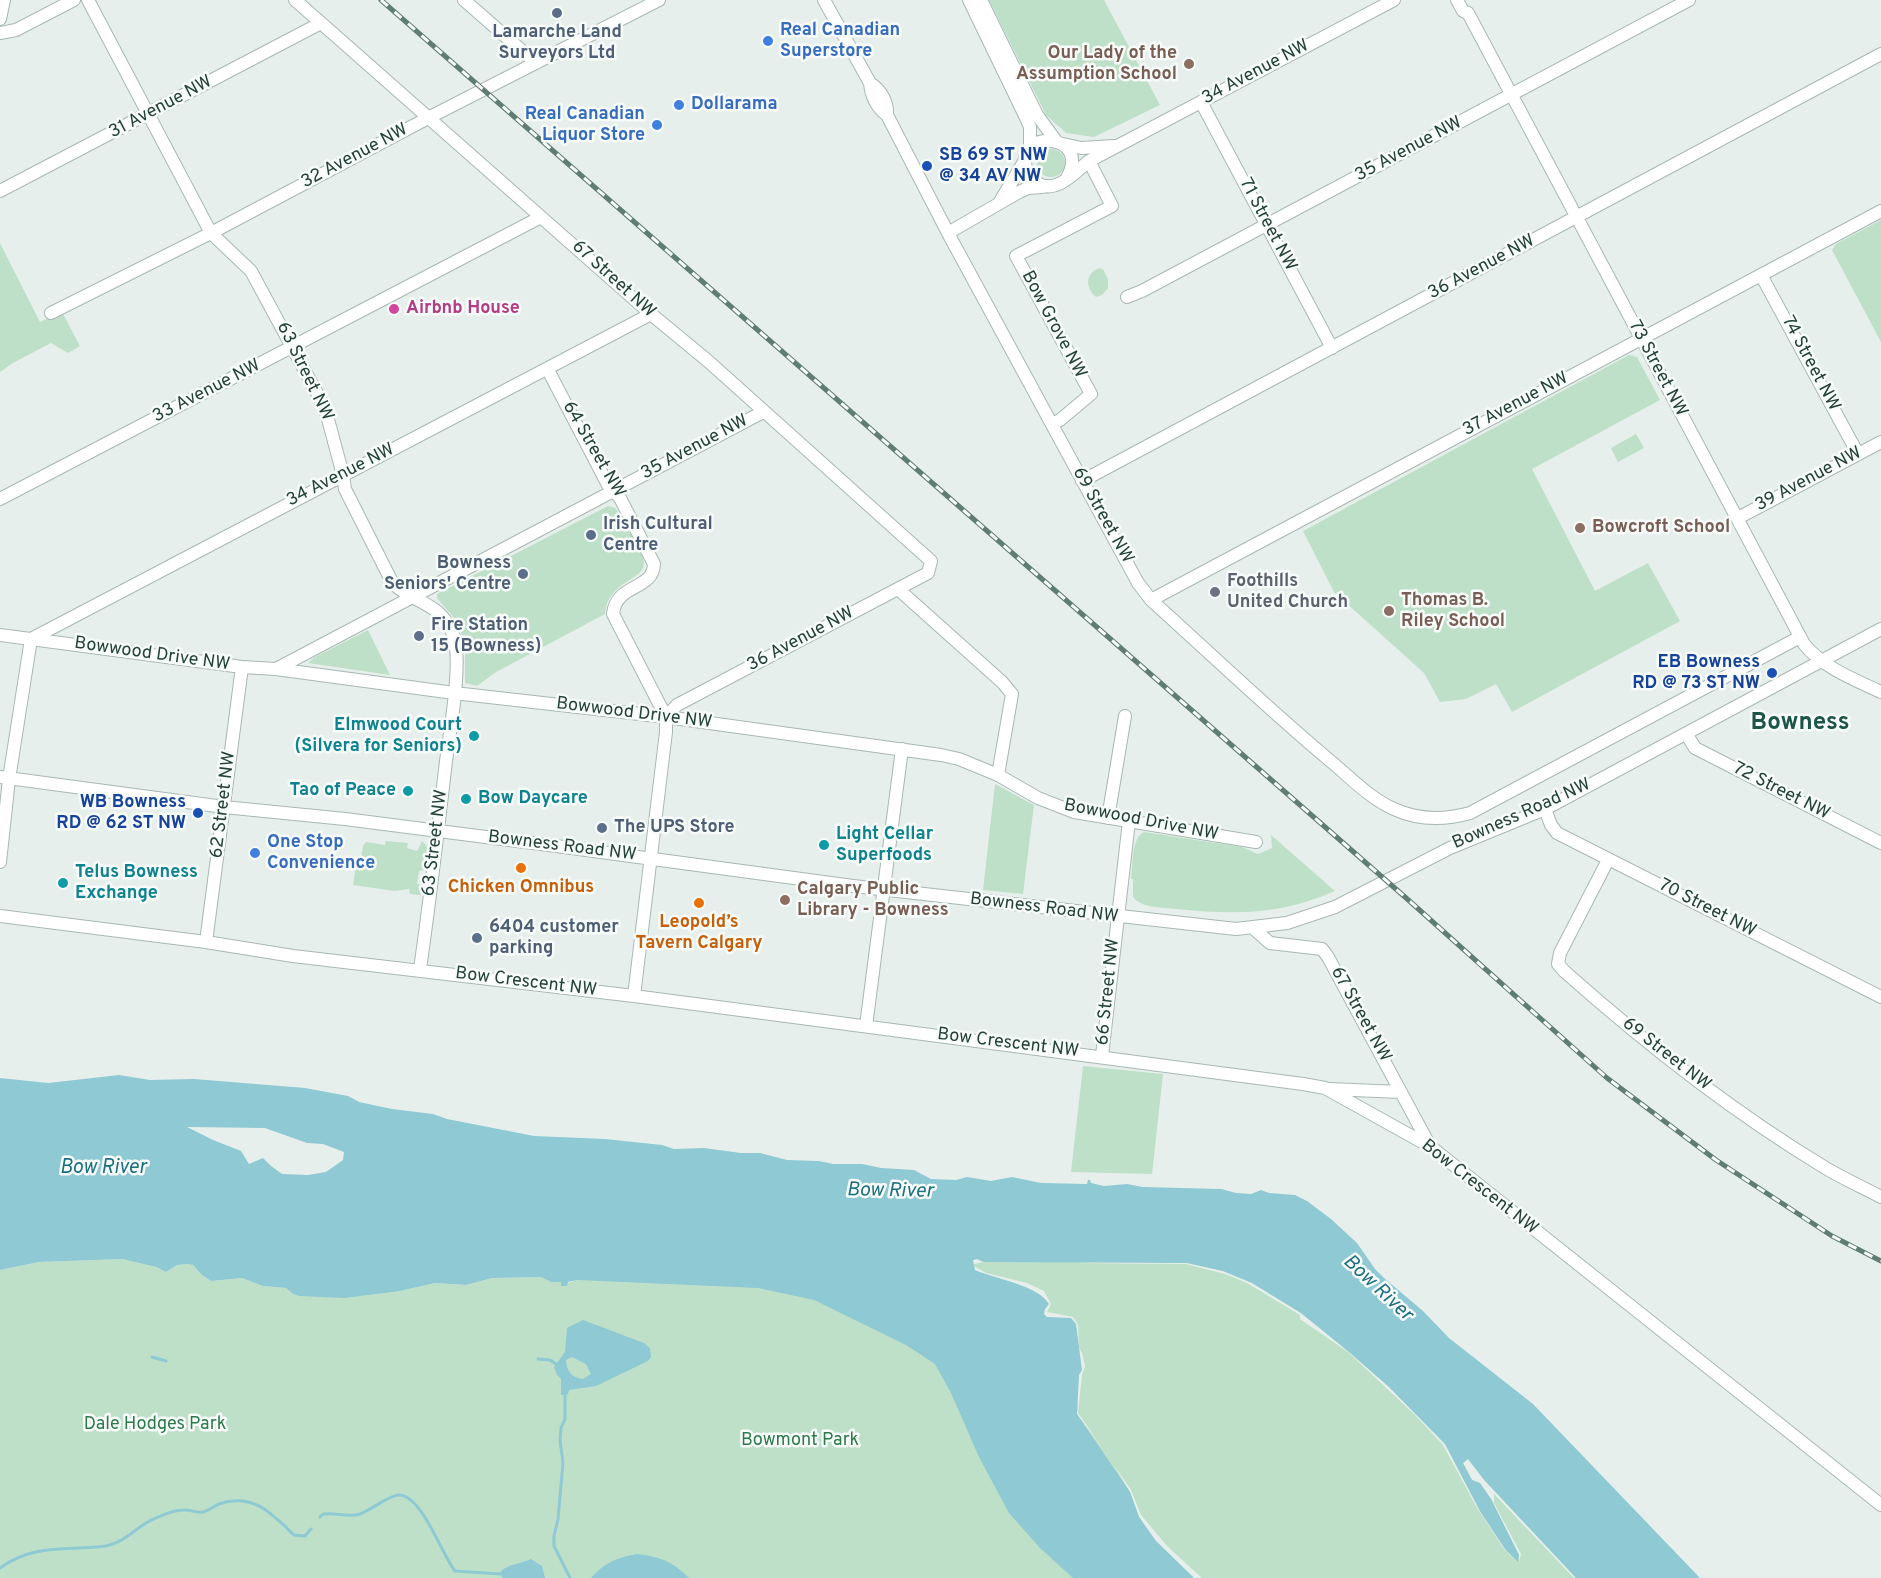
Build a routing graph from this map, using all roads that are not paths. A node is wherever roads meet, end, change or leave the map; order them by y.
1 (4, 0) edge
2 (74, 0) edge
3 (88, 0) edge
4 (295, 0) edge
5 (464, 0) edge
6 (659, 0) edge
7 (824, 0) edge
8 (969, 0) edge
9 (981, 0) edge
10 (1394, 0) edge
11 (1457, 0) edge
12 (1465, 0) edge
13 (1689, 0) edge
14 (1468, 13) junction
15 (0, 19) edge
16 (321, 23) junction
17 (0, 33) edge
18 (1881, 54) edge
19 (536, 63) junction
20 (1512, 94) junction
21 (1202, 102) junction
22 (149, 114) junction
23 (428, 118) junction
24 (1060, 143) junction
25 (1119, 146) junction
26 (1028, 153) junction
27 (1089, 161) junction
28 (1067, 178) junction
29 (1048, 187) junction
30 (0, 191) edge
31 (999, 203) junction
32 (1881, 211) edge
33 (541, 217) junction
34 (1577, 217) junction
35 (1267, 225) junction
36 (211, 233) junction
37 (948, 233) junction
38 (1761, 275) junction
39 (1127, 297) dead end
40 (51, 313) dead end
41 (651, 314) junction
42 (1641, 339) junction
43 (293, 347) junction
44 (1332, 348) junction
45 (548, 370) junction
46 (763, 412) junction
47 (1052, 424) junction
48 (1881, 442) edge
49 (1858, 454) junction
50 (343, 474) junction
51 (1082, 481) junction
52 (613, 490) junction
53 (0, 499) edge
54 (1738, 518) junction
55 (931, 561) joint
56 (898, 589) junction
57 (412, 597) junction
58 (1151, 600) junction
59 (1881, 629) edge
60 (0, 635) edge
61 (1800, 637) junction
62 (31, 639) junction
63 (1823, 661) junction
64 (242, 667) junction
65 (276, 669) junction
66 (1881, 692) edge
67 (454, 693) junction
68 (1125, 716) dead end
69 (666, 717) junction
70 (1687, 735) junction
71 (902, 749) junction
72 (998, 776) junction
73 (5, 778) edge
74 (224, 807) junction
75 (1545, 809) junction
76 (1107, 818) junction
77 (1430, 818) joint
78 (1129, 821) junction
79 (438, 832) junction
80 (1256, 842) dead end
81 (1881, 843) edge
82 (651, 858) junction
83 (1608, 860) junction
84 (0, 862) edge
85 (884, 890) junction
86 (0, 916) edge
87 (1118, 917) junction
88 (1253, 928) junction
89 (206, 942) junction
90 (420, 969) junction
91 (634, 996) junction
92 (1881, 997) edge
93 (866, 1026) junction
94 (1102, 1056) junction
95 (1325, 1088) junction
96 (1401, 1092) junction
97 (1431, 1147) junction
98 (1881, 1197) edge
99 (1881, 1506) edge

1 - 15 street
2 - 17 street
3 - 22 street, 63 Street NW
4 - 16 street, 67 Street NW
5 - 19 street
6 - 19 street, 32 Avenue NW
7 - 37 street, 69 Street NW
8 - 26 street
9 - 24 street
10 - 21 street, 34 Avenue NW
11 - 14 street, 73 Street NW
12 - 14 street, 73 Street NW
13 - 20 street, 35 Avenue NW
14 - 20 street, 73 Street NW
16 - 22 street, 31 Avenue NW
16 - 23 street, 67 Street NW
18 - 34 street, 36 Avenue NW
19 - 23 street, 32 Avenue NW
20 - 34 street, 73 Street NW
20 - 35 street, 35 Avenue NW
21 - 25 street, 34 Avenue NW
21 - 35 street, 71 Street NW
22 - 30 street, 31 Avenue NW
22 - 36 street, 63 Street NW
23 - 33 street, 67 Street NW
23 - 36 street, 32 Avenue NW
24 - 25 street, 34 Avenue NW
24 - 26 street
24 - 28 street
25 - 27 street, 34 Avenue NW
26 - 29 street
26 - 31 street
27 - 28 street, 34 Avenue NW
27 - 47 street, Bow Grove NW
28 - 29 street
29 - 31 street
31 - 37 street
32 - 38 street, 37 Avenue NW
33 - 41 street, 67 Street NW
33 - 43 street, 33 Avenue NW
34 - 42 street, 73 Street NW
34 - 44 street, 36 Avenue NW
35 - 39 street, 35 Avenue NW
35 - 44 street, 71 Street NW
36 - 40 street, 32 Avenue NW
36 - 43 street, 63 Street NW
37 - 47 street, 69 Street NW
38 - 42 street, 37 Avenue NW
38 - 49 street, 74 Street NW
41 - 45 street, 34 Avenue NW
41 - 46 street, 67 Street NW
42 - 54 street, 73 Street NW
42 - 58 street, 37 Avenue NW
43 - 50 street, 63 Street NW
43 - 53 street, 33 Avenue NW
44 - 51 street, 36 Avenue NW
45 - 50 street, 34 Avenue NW
45 - 52 street, 64 Street NW
46 - 52 street, 35 Avenue NW
46 - 55 street, 67 Street NW
47 - 51 street, 69 Street NW
48 - 49 street, 39 Avenue NW
49 - 54 street, 39 Avenue NW
50 - 57 street, 63 Street NW
50 - 62 street, 34 Avenue NW
51 - 58 street, 69 Street NW
52 - 57 street, 35 Avenue NW
52 - 69 street, 64 Street NW
54 - 61 street, 73 Street NW
55 - 56 street, 36 Avenue NW
56 - 69 street, 36 Avenue NW
56 - 72 street
57 - 65 street, 35 Avenue NW
57 - 67 street, 63 Street NW
58 - 77 street, 69 Street NW
59 - 63 street, Bowness Road NW
60 - 62 street, Bowwood Drive NW
61 - 63 street, 73 Street NW
61 - 77 street, Bowness Road NW
62 - 64 street, Bowwood Drive NW
62 - 73 street
63 - 66 street, 73 Street NW
63 - 70 street, Bowness Road NW
64 - 65 street, Bowwood Drive NW
64 - 74 street, 62 Street NW
65 - 67 street, Bowwood Drive NW
67 - 69 street, Bowwood Drive NW
67 - 79 street, 63 Street NW
68 - 76 street
69 - 71 street, Bowwood Drive NW
69 - 82 street
70 - 75 street, Bowness Road NW
70 - 81 street, 72 Street NW
71 - 72 street, Bowwood Drive NW
71 - 85 street
72 - 76 street, Bowwood Drive NW
73 - 74 street, Bowness Road NW
73 - 84 street
74 - 79 street, Bowness Road NW
74 - 89 street, 62 Street NW
75 - 83 street, 70 Street NW
75 - 88 street, Bowness Road NW
76 - 78 street, Bowwood Drive NW
78 - 80 street, Bowwood Drive NW
78 - 87 street, 66 Street NW
79 - 82 street, Bowness Road NW
79 - 90 street, 63 Street NW
82 - 85 street, Bowness Road NW
82 - 91 street
83 - 92 street, 70 Street NW
83 - 98 street, 69 Street NW
85 - 87 street, Bowness Road NW
85 - 93 street
86 - 89 street, Bow Crescent NW
87 - 88 street, Bowness Road NW
87 - 94 street, 66 Street NW
88 - 96 street, 67 Street NW
89 - 90 street, Bow Crescent NW
90 - 91 street, Bow Crescent NW
91 - 93 street, Bow Crescent NW
93 - 94 street, Bow Crescent NW
94 - 95 street, Bow Crescent NW
95 - 96 street
95 - 97 street, Bow Crescent NW
96 - 97 street, 67 Street NW
97 - 99 street, Bow Crescent NW

